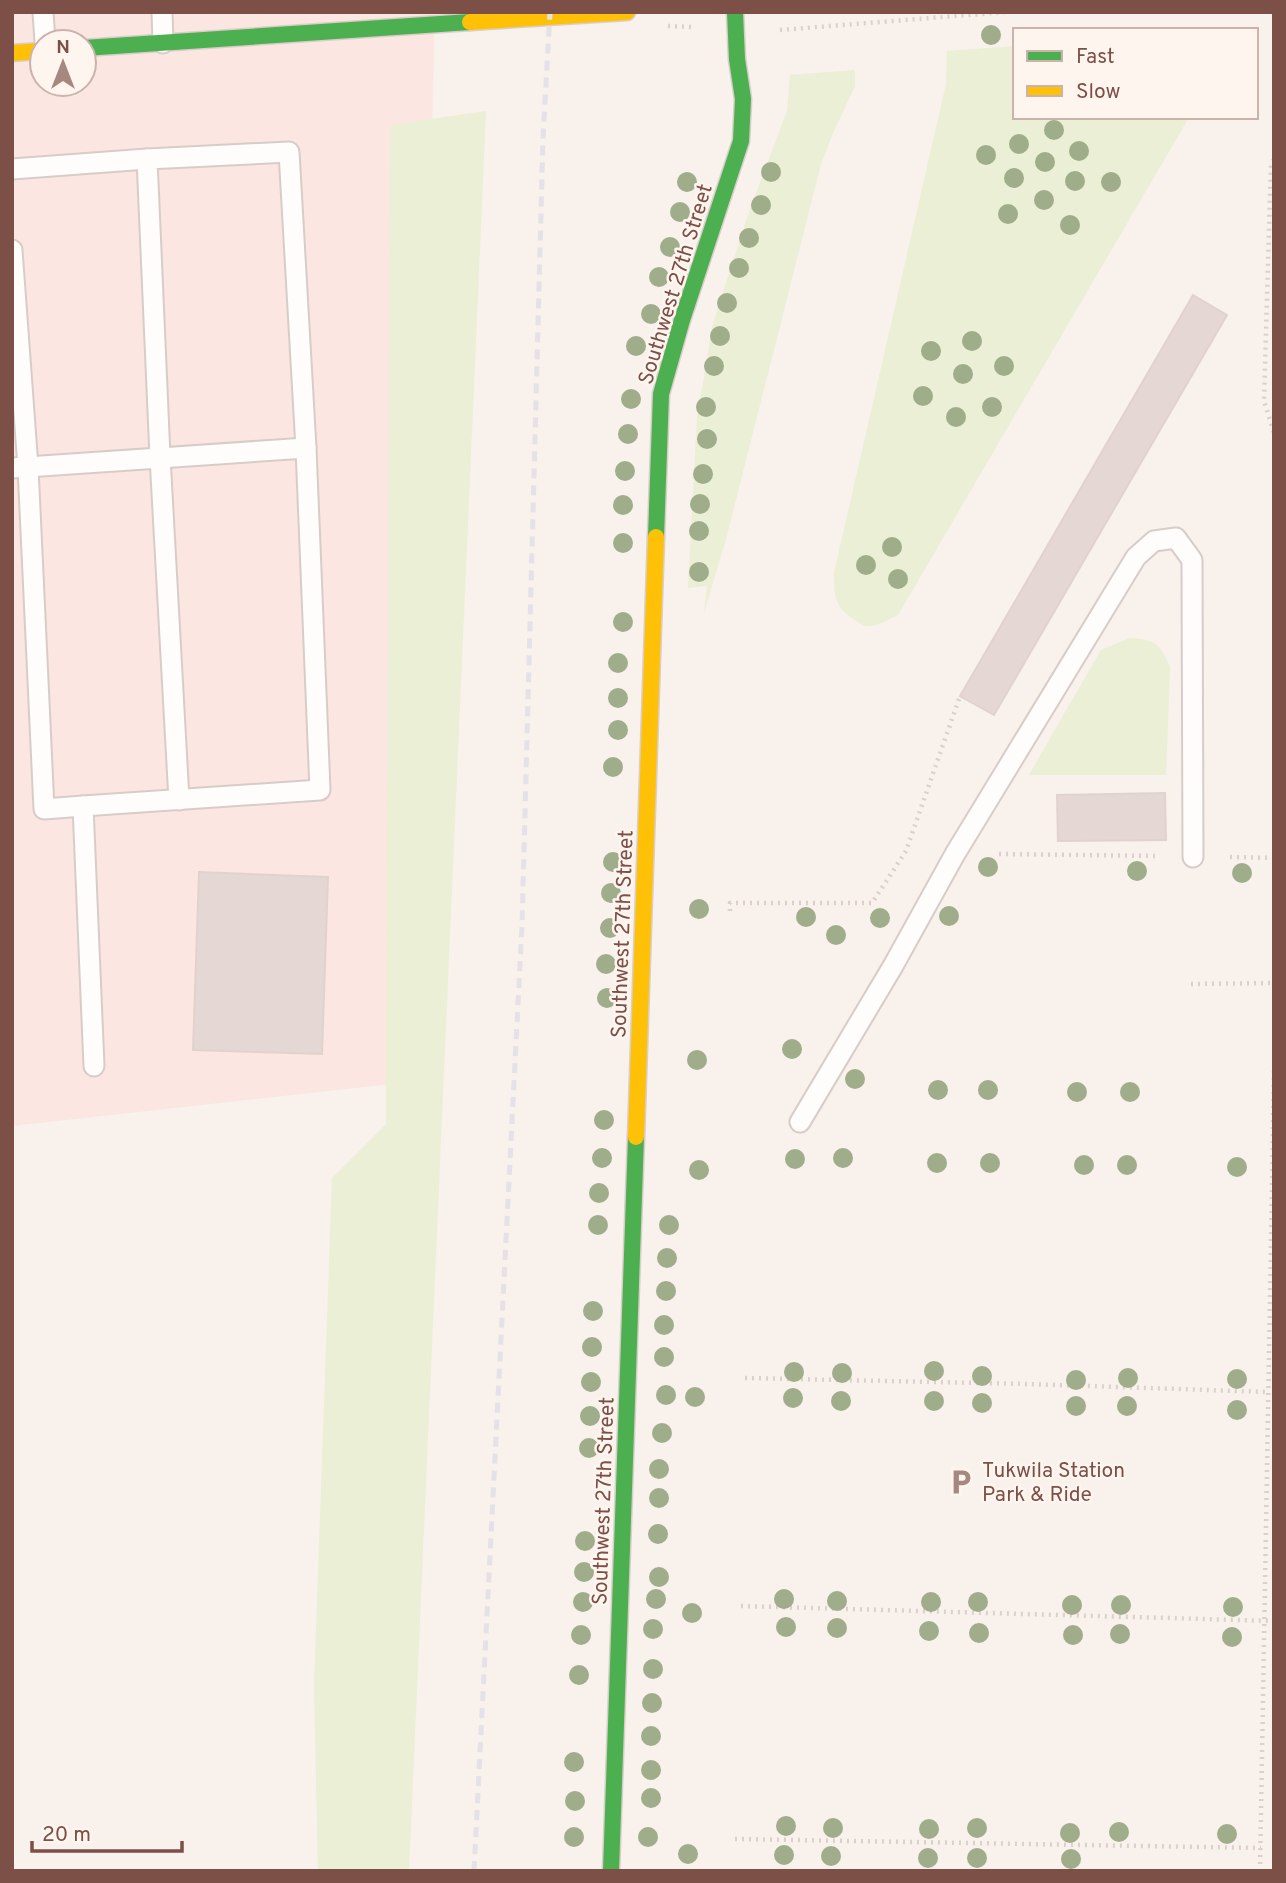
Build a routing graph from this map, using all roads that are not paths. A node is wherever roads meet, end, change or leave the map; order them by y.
1 (162, 12) edge
2 (627, 12) edge
3 (736, 12) edge
4 (163, 43) junction
5 (98, 47) edge
6 (147, 159) junction
7 (12, 169) edge
8 (12, 250) edge
9 (306, 447) junction
10 (160, 457) junction
11 (20, 467) edge
12 (179, 800) junction
13 (83, 806) junction
14 (1193, 857) dead end
15 (94, 1066) dead end
16 (800, 1122) dead end
17 (611, 1871) edge

1 - 4 lane
2 - 4 street
3 - 17 street, Southwest 27th Street
4 - 5 street
6 - 7 lane
6 - 9 lane
6 - 10 lane
8 - 11 lane
9 - 10 lane
9 - 12 lane
10 - 11 lane
10 - 12 lane
11 - 13 lane
12 - 13 lane
13 - 15 lane
14 - 16 lane

